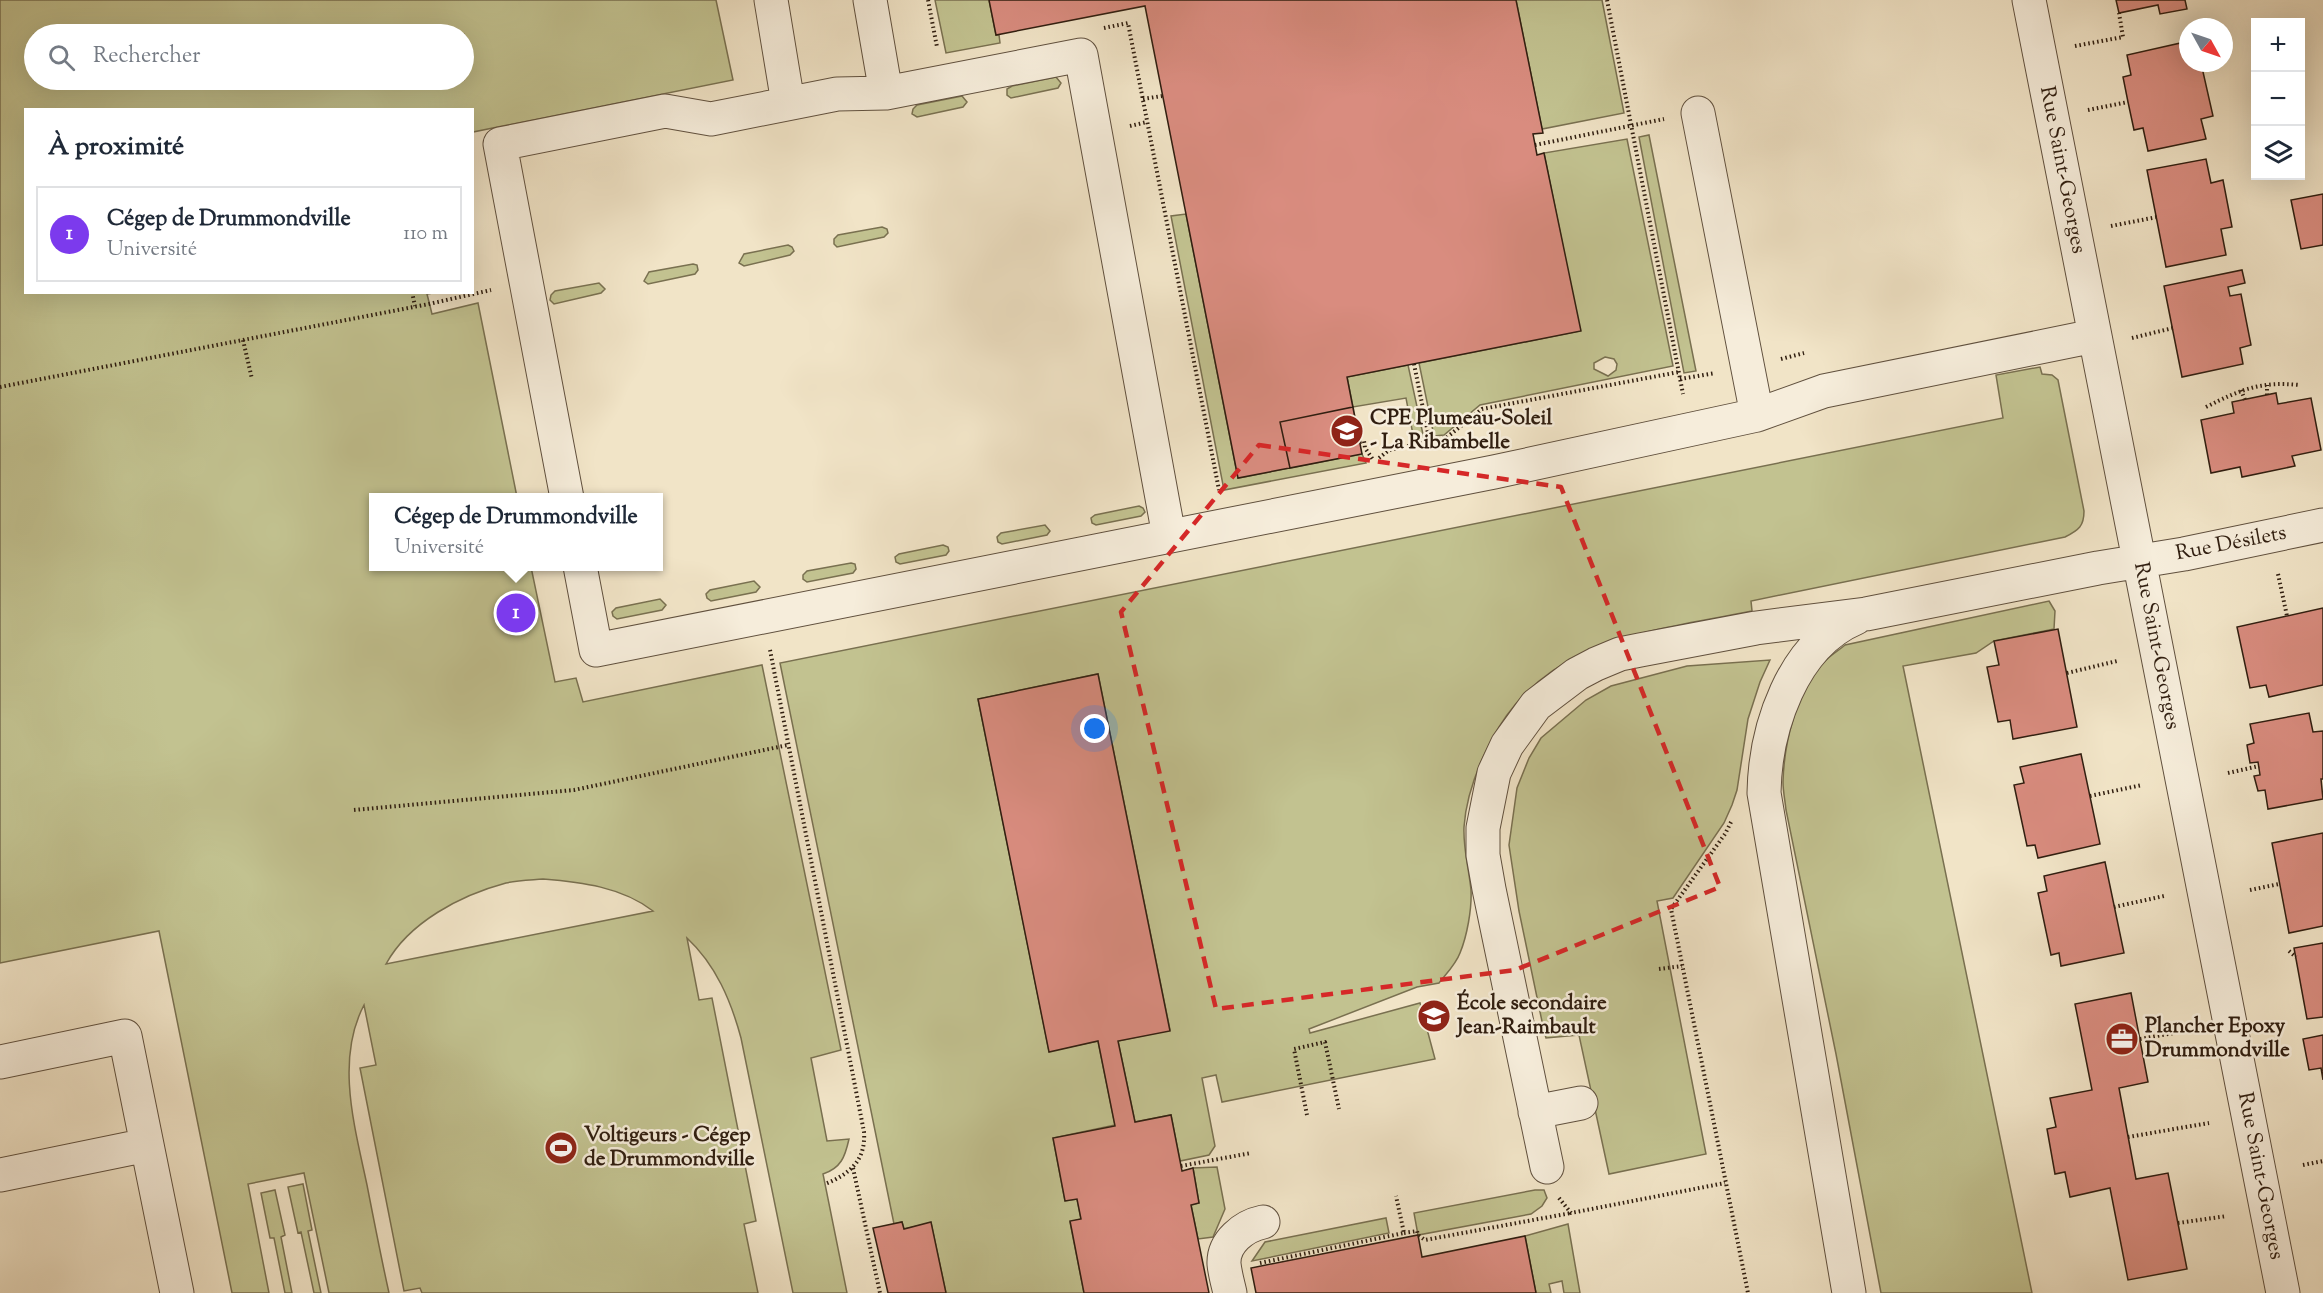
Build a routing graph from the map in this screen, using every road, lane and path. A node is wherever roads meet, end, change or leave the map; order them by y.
1 (771, 0) edge
2 (870, 0) edge
3 (928, 0) edge
4 (1607, 0) edge
5 (2029, 0) edge
6 (2119, 13) dead end
7 (1098, 29) dead end
8 (2075, 46) dead end
9 (938, 50) dead end
10 (886, 93) junction
11 (1162, 96) dead end
12 (1143, 99) junction
13 (2128, 102) dead end
14 (788, 103) junction
15 (2088, 110) dead end
16 (1698, 113) dead end
17 (1647, 122) dead end
18 (1631, 126) junction
19 (1535, 145) dead end
20 (2157, 217) dead end
21 (2111, 226) dead end
22 (478, 292) dead end
23 (474, 293) edge
24 (412, 294) edge
25 (469, 294) edge
26 (415, 306) junction
27 (2173, 328) dead end
28 (2094, 336) junction
29 (2133, 338) dead end
30 (243, 340) junction
31 (1414, 364) dead end
32 (1678, 372) junction
33 (1698, 376) dead end
34 (252, 379) dead end
35 (1680, 380) junction
36 (2267, 385) junction
37 (2299, 385) dead end
38 (0, 387) edge
39 (2241, 390) junction
40 (2267, 395) dead end
41 (1683, 396) dead end
42 (2245, 399) dead end
43 (2206, 407) dead end
44 (1757, 415) junction
45 (1360, 442) dead end
46 (1430, 442) junction
47 (1375, 461) junction
48 (1366, 468) dead end
49 (566, 493) edge
50 (1220, 496) dead end
51 (2323, 525) edge
52 (1169, 536) junction
53 (2139, 562) junction
54 (581, 571) edge
55 (2278, 574) dead end
56 (1866, 614) junction
57 (2286, 616) dead end
58 (2117, 661) dead end
59 (772, 663) dead end
60 (2067, 673) dead end
61 (788, 745) junction
62 (2259, 766) dead end
63 (2228, 774) dead end
64 (2142, 785) dead end
65 (2090, 796) dead end
66 (354, 810) dead end
67 (1732, 819) dead end
68 (2279, 884) dead end
69 (2250, 890) dead end
70 (2164, 896) dead end
71 (2114, 907) dead end
72 (2289, 951) dead end
73 (2296, 957) dead end
74 (1682, 966) junction
75 (1659, 969) dead end
76 (2191, 1030) dead end
77 (2140, 1039) dead end
78 (0, 1062) edge
79 (1581, 1103) dead end
80 (1339, 1109) dead end
81 (1535, 1112) junction
82 (1307, 1115) dead end
83 (2209, 1123) dead end
84 (2128, 1137) dead end
85 (147, 1144) junction
86 (1251, 1153) dead end
87 (2323, 1161) edge
88 (1181, 1166) dead end
89 (2302, 1166) dead end
90 (853, 1167) junction
91 (0, 1175) edge
92 (1552, 1181) joint
93 (1725, 1183) junction
94 (825, 1184) dead end
95 (1396, 1196) dead end
96 (1571, 1213) junction
97 (2227, 1216) dead end
98 (1263, 1222) dead end
99 (2178, 1223) dead end
100 (1404, 1233) junction
101 (1256, 1264) dead end
102 (177, 1293) edge
103 (880, 1293) edge
104 (1230, 1293) edge
105 (1748, 1293) edge
106 (1849, 1293) edge
107 (2283, 1293) edge

1 - 14 street
2 - 10 street
3 - 9 path
4 - 18 path
5 - 28 street, Rue Saint-Georges
6 - 8 path
7 - 12 path
10 - 14 street
10 - 52 street
11 - 12 path
12 - 50 path
13 - 15 path
14 - 49 street
16 - 44 street
17 - 18 path
18 - 19 path
18 - 32 path
20 - 21 path
22 - 23 path
24 - 26 path
25 - 26 path
26 - 30 path
27 - 29 path
28 - 44 street
28 - 53 street, Rue Saint-Georges
30 - 34 path
30 - 38 path
31 - 46 path
32 - 35 path
32 - 46 path
33 - 35 path
35 - 41 path
36 - 37 path
36 - 39 path
36 - 40 path
39 - 42 path
39 - 43 path
44 - 52 street
45 - 47 path
46 - 47 path
47 - 48 path
51 - 53 street, Rue Désilets
52 - 54 street
53 - 56 street, Rue Désilets
53 - 107 street, Rue Saint-Georges
55 - 57 path
56 - 81 street
56 - 106 street
58 - 60 path
59 - 61 path
61 - 66 path
61 - 90 path
62 - 63 path
64 - 65 path
67 - 74 path
68 - 69 path
70 - 71 path
72 - 73 path
74 - 75 path
74 - 93 path
76 - 77 path
78 - 85 street
79 - 81 street
80 - 82 path
81 - 92 street
83 - 84 path
85 - 91 street
85 - 102 street
86 - 88 path
87 - 89 path
90 - 94 path
90 - 103 path
92 - 96 path
93 - 96 path
93 - 105 path
95 - 100 path
96 - 100 path
97 - 99 path
98 - 104 street
100 - 101 path

